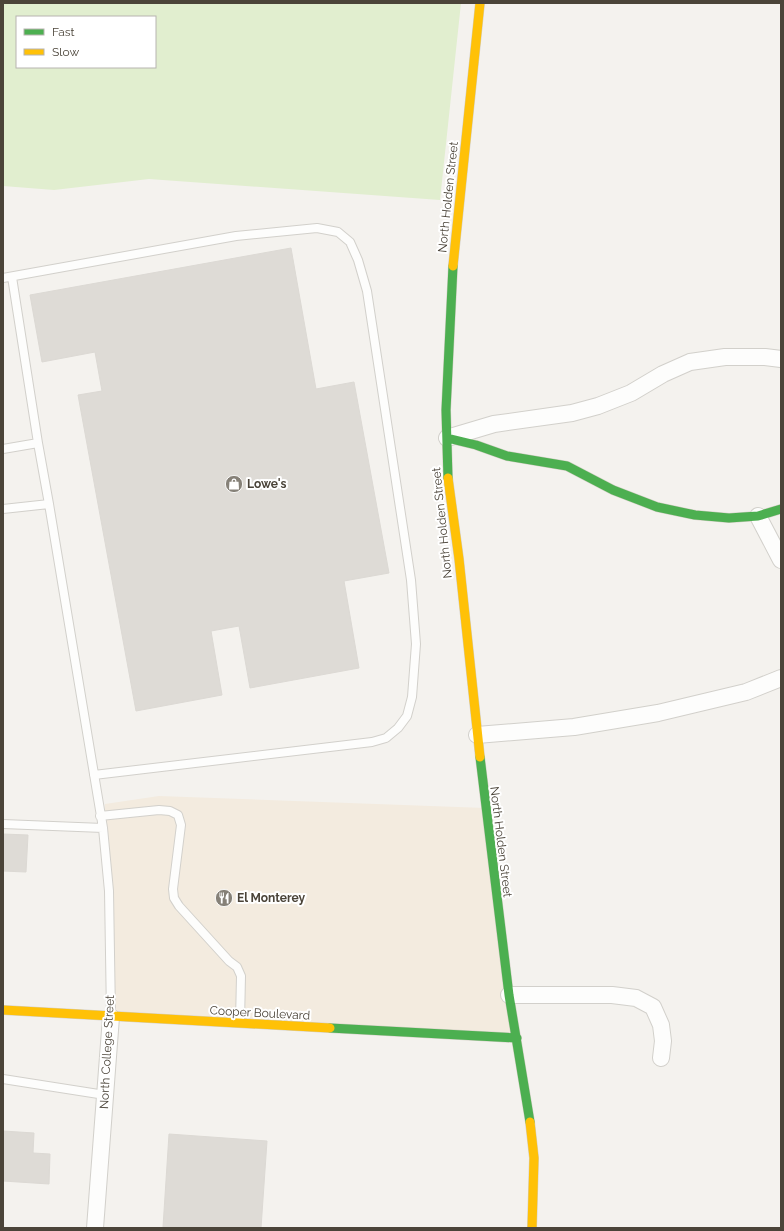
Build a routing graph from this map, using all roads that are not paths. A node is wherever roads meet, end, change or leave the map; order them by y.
1 (480, 3) edge
2 (12, 277) junction
3 (3, 278) edge
4 (781, 359) edge
5 (447, 438) junction
6 (38, 443) junction
7 (3, 449) edge
8 (49, 504) junction
9 (781, 509) edge
10 (3, 510) edge
11 (758, 516) junction
12 (781, 560) edge
13 (781, 678) edge
14 (477, 735) junction
15 (94, 775) junction
16 (100, 816) junction
17 (3, 824) edge
18 (102, 828) junction
19 (509, 995) junction
20 (3, 1010) edge
21 (111, 1017) junction
22 (240, 1024) junction
23 (517, 1038) junction
24 (661, 1058) dead end
25 (3, 1079) edge
26 (105, 1095) junction
27 (95, 1228) edge
28 (532, 1228) edge

1 - 5 main road, North Holden Street
2 - 3 lane
2 - 6 lane, North College Street
2 - 15 lane
4 - 5 street
5 - 11 main road
5 - 14 main road, North Holden Street
6 - 7 lane
6 - 8 lane, North College Street
8 - 10 lane
8 - 15 lane, North College Street
9 - 11 main road
11 - 12 street
13 - 14 street
14 - 19 main road, North Holden Street
15 - 16 lane, North College Street
16 - 18 lane, North College Street
16 - 22 lane
17 - 18 lane
18 - 21 lane, North College Street
19 - 23 main road, North Holden Street
19 - 24 street
20 - 21 main road, Cooper Boulevard
21 - 22 main road, Cooper Boulevard
21 - 26 street, North College Street
22 - 23 main road, Cooper Boulevard
23 - 28 main road, North Holden Street
25 - 26 lane
26 - 27 street, North College Street

